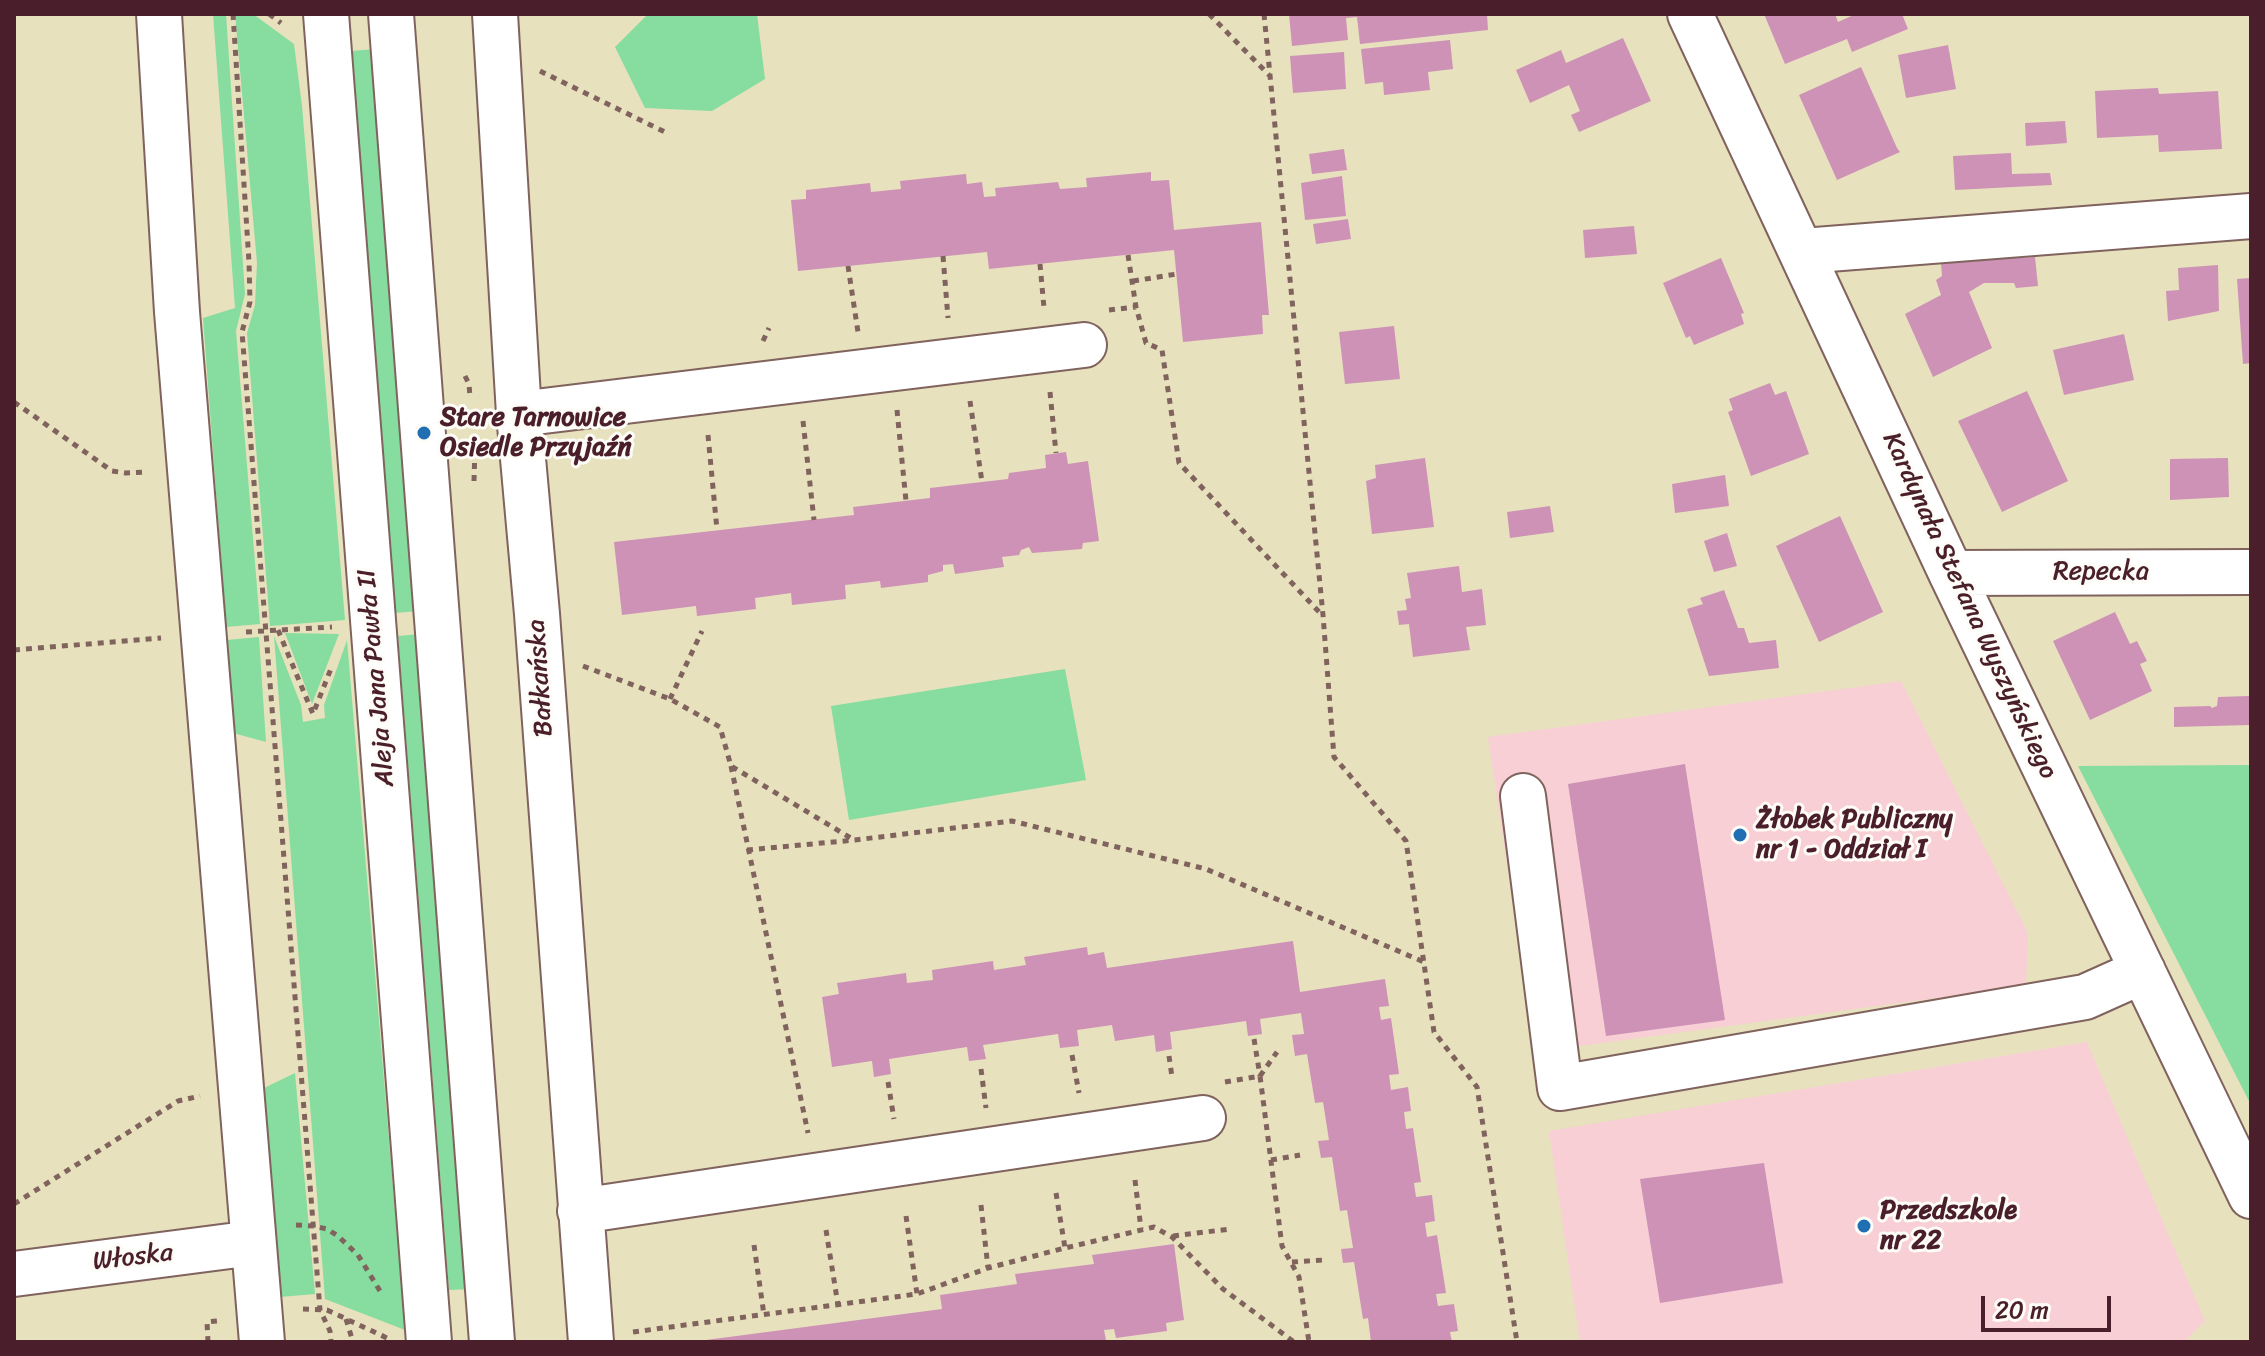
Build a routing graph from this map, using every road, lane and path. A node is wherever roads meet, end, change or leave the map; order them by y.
1 (159, 14) edge
2 (233, 14) edge
3 (326, 14) edge
4 (391, 14) edge
5 (495, 14) edge
6 (1209, 14) edge
7 (1264, 14) edge
8 (1690, 14) edge
9 (539, 70) dead end
10 (1270, 75) junction
11 (667, 133) dead end
12 (2251, 216) edge
13 (1803, 251) junction
14 (1128, 255) dead end
15 (943, 256) dead end
16 (1040, 264) dead end
17 (848, 266) dead end
18 (1177, 274) dead end
19 (1133, 281) junction
20 (1045, 317) dead end
21 (949, 326) dead end
22 (769, 328) dead end
23 (858, 336) dead end
24 (1084, 345) dead end
25 (759, 349) dead end
26 (1050, 387) dead end
27 (969, 396) dead end
28 (14, 402) edge
29 (897, 405) dead end
30 (519, 414) junction
31 (803, 416) dead end
32 (708, 426) dead end
33 (1056, 453) dead end
34 (191, 470) junction
35 (982, 482) dead end
36 (906, 501) dead end
37 (814, 520) dead end
38 (717, 530) dead end
39 (2251, 572) edge
40 (1951, 573) junction
41 (1323, 615) junction
42 (333, 627) dead end
43 (278, 630) junction
44 (268, 631) junction
45 (702, 631) dead end
46 (239, 633) dead end
47 (166, 638) dead end
48 (14, 650) edge
49 (335, 655) dead end
50 (576, 663) dead end
51 (670, 699) junction
52 (731, 766) junction
53 (1523, 796) dead end
54 (855, 840) junction
55 (747, 850) junction
56 (1425, 963) junction
57 (2143, 971) junction
58 (1254, 1039) dead end
59 (1277, 1052) dead end
60 (1072, 1055) dead end
61 (1169, 1056) dead end
62 (981, 1069) dead end
63 (1260, 1076) junction
64 (1173, 1079) dead end
65 (888, 1082) dead end
66 (241, 1089) junction
67 (1210, 1101) joint
68 (1081, 1106) dead end
69 (988, 1121) dead end
70 (895, 1122) dead end
71 (808, 1134) dead end
72 (1300, 1155) dead end
73 (1271, 1160) junction
74 (1135, 1180) dead end
75 (1056, 1193) dead end
76 (2251, 1196) edge
77 (14, 1204) edge
78 (981, 1205) dead end
79 (580, 1211) junction
80 (906, 1216) dead end
81 (314, 1226) junction
82 (1141, 1229) junction
83 (1230, 1229) dead end
84 (826, 1230) dead end
85 (252, 1237) junction
86 (1172, 1237) junction
87 (754, 1245) dead end
88 (1065, 1248) junction
89 (1324, 1260) dead end
90 (1292, 1262) junction
91 (988, 1268) junction
92 (14, 1274) edge
93 (381, 1294) dead end
94 (917, 1294) junction
95 (838, 1305) junction
96 (292, 1309) dead end
97 (320, 1310) junction
98 (764, 1315) junction
99 (345, 1318) junction
100 (607, 1338) edge
101 (262, 1342) edge
102 (331, 1342) edge
103 (353, 1342) edge
104 (394, 1342) edge
105 (429, 1342) edge
106 (492, 1342) edge
107 (1294, 1342) edge
108 (1309, 1342) edge
109 (1517, 1342) edge

1 - 34 street
2 - 44 path
3 - 105 street, Aleja Jana Pawła II
4 - 106 street
5 - 30 street, Bałkańska
6 - 10 path
7 - 10 path
8 - 13 street, Kardynała Stefana Wyszyńskiego
9 - 11 path
10 - 41 path
12 - 13 street
13 - 40 street, Kardynała Stefana Wyszyńskiego
14 - 19 path
15 - 21 path
16 - 20 path
17 - 23 path
18 - 19 path
19 - 41 path
22 - 25 path
24 - 30 street
26 - 33 path
27 - 35 path
28 - 34 path
29 - 36 path
30 - 79 street, Bałkańska
31 - 37 path
32 - 38 path
34 - 66 street
39 - 40 street, Repecka
40 - 57 street, Kardynała Stefana Wyszyńskiego
41 - 56 path
42 - 43 path
43 - 44 path
43 - 49 path
44 - 46 path
44 - 81 path
45 - 51 path
47 - 48 path
50 - 51 path
51 - 52 path
52 - 54 path
52 - 55 path
53 - 57 street
54 - 55 path
54 - 56 path
55 - 71 path
56 - 109 path
57 - 76 street, Kardynała Stefana Wyszyńskiego
58 - 63 path
59 - 63 path
60 - 68 path
61 - 64 path
62 - 69 path
63 - 67 path
63 - 73 path
65 - 70 path
66 - 77 path
66 - 85 street
67 - 79 street
72 - 73 path
73 - 90 path
74 - 82 path
75 - 88 path
78 - 91 path
79 - 100 street, Bałkańska
80 - 94 path
81 - 85 path
81 - 93 path
81 - 97 path
82 - 86 path
82 - 88 path
83 - 86 path
84 - 95 path
85 - 92 street, Włoska
85 - 101 street
86 - 107 path
87 - 98 path
88 - 91 path
89 - 90 path
90 - 108 path
91 - 94 path
94 - 95 path
95 - 98 path
96 - 97 path
97 - 99 path
97 - 102 path
98 - 100 path
99 - 103 path
99 - 104 path

